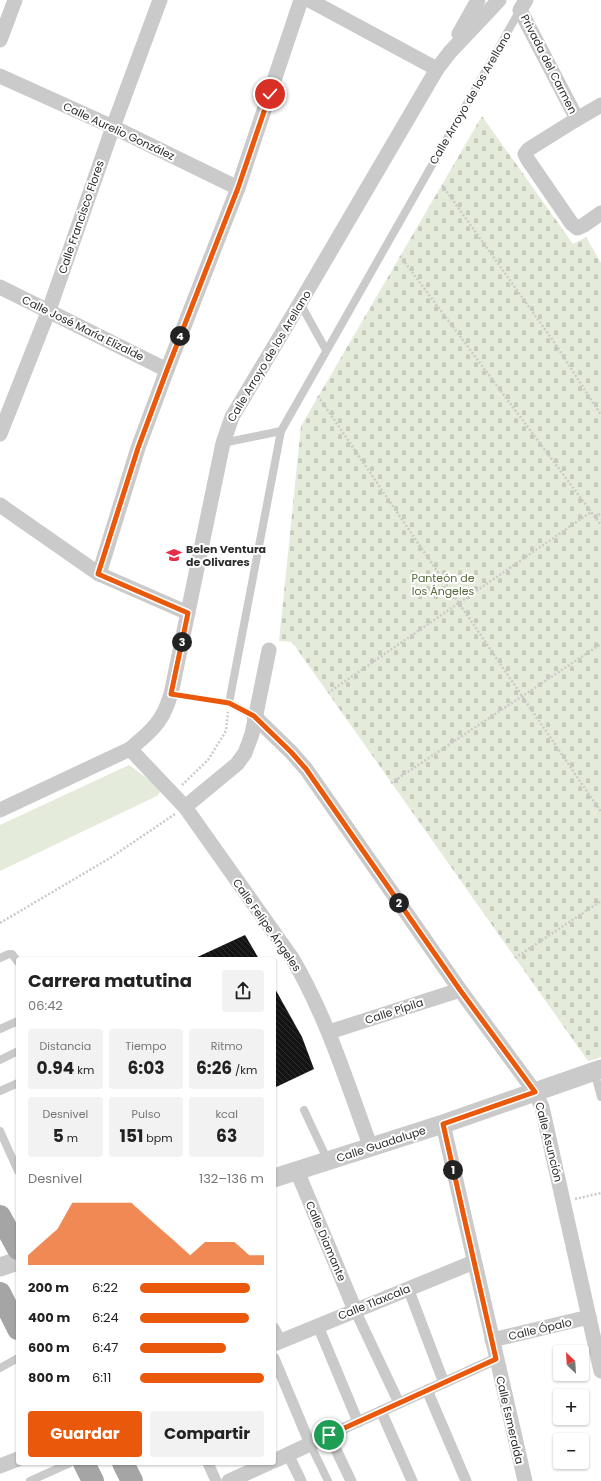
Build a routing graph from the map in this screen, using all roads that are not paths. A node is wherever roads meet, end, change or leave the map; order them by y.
1 (15, 0) edge
2 (160, 0) edge
3 (301, 0) edge
4 (309, 0) edge
5 (478, 0) edge
6 (499, 0) edge
7 (523, 5) edge
8 (0, 40) edge
9 (450, 52) junction
10 (437, 69) junction
11 (0, 76) edge
12 (601, 105) edge
13 (577, 119) junction
14 (113, 127) junction
15 (238, 188) junction
16 (601, 213) edge
17 (0, 287) edge
18 (300, 303) junction
19 (49, 310) junction
20 (326, 350) junction
21 (167, 370) junction
22 (281, 431) junction
23 (0, 434) edge
24 (223, 443) junction
25 (0, 505) edge
26 (98, 574) junction
27 (188, 613) junction
28 (269, 650) dead end
29 (254, 716) junction
30 (130, 749) junction
31 (185, 807) junction
32 (0, 810) edge
33 (0, 958) edge
34 (16, 959) edge
35 (460, 990) junction
36 (16, 1022) edge
37 (0, 1029) edge
38 (328, 1032) junction
39 (16, 1052) edge
40 (0, 1060) edge
41 (597, 1070) edge
42 (16, 1084) edge
43 (0, 1091) edge
44 (535, 1092) junction
45 (601, 1097) edge
46 (304, 1110) dead end
47 (443, 1124) junction
48 (0, 1131) edge
49 (371, 1148) junction
50 (328, 1161) junction
51 (16, 1167) edge
52 (296, 1171) junction
53 (276, 1177) edge
54 (0, 1211) edge
55 (0, 1216) edge
56 (16, 1221) edge
57 (16, 1245) edge
58 (16, 1262) edge
59 (474, 1262) junction
60 (0, 1267) edge
61 (408, 1288) junction
62 (0, 1293) edge
63 (355, 1310) junction
64 (589, 1317) junction
65 (16, 1326) edge
66 (318, 1326) junction
67 (276, 1338) edge
68 (492, 1340) junction
69 (16, 1359) edge
70 (496, 1359) junction
71 (276, 1363) edge
72 (0, 1368) edge
73 (601, 1371) edge
74 (444, 1383) junction
75 (428, 1390) junction
76 (399, 1403) junction
77 (382, 1411) junction
78 (358, 1422) junction
79 (329, 1435) junction
80 (310, 1444) junction
81 (288, 1454) junction
82 (276, 1459) edge
83 (16, 1460) edge
84 (66, 1465) edge
85 (85, 1465) edge
86 (124, 1465) edge
87 (209, 1465) edge
88 (265, 1465) edge
89 (0, 1466) edge
90 (247, 1477) edge
91 (30, 1481) edge
92 (93, 1481) edge
93 (132, 1481) edge
94 (216, 1481) edge
95 (229, 1481) edge
96 (300, 1481) edge
97 (328, 1481) edge
98 (351, 1481) edge
99 (412, 1481) edge
100 (466, 1481) edge
101 (525, 1481) edge

1 - 8 street
2 - 14 street, Calle Francisco Flores
3 - 15 street
4 - 10 street
5 - 9 street, Calle Arroyo de los Arellano
6 - 9 street, Calle Arroyo de los Arellano
7 - 13 street, Privada del Carmen
7 - 20 lane, Calle Arroyo de los Arellano
9 - 10 street, Calle Arroyo de los Arellano
10 - 18 street, Calle Arroyo de los Arellano
11 - 14 street, Calle Aurelio González
12 - 13 street
13 - 16 street
14 - 15 street, Calle Aurelio González
14 - 19 street, Calle Francisco Flores
15 - 21 street
17 - 19 street, Calle José María Elizalde
18 - 20 lane
18 - 24 street, Calle Arroyo de los Arellano
19 - 21 street, Calle José María Elizalde
19 - 23 street, Calle Francisco Flores
20 - 22 lane, Calle Arroyo de los Arellano
21 - 26 street
22 - 24 lane
22 - 29 lane, Calle Arroyo de los Arellano
24 - 27 street, Calle Arroyo de los Arellano
25 - 26 street
26 - 27 street
27 - 30 street, Calle Arroyo de los Arellano
28 - 29 street
29 - 31 street
29 - 35 street, Calle Asunción
30 - 31 street, Calle Felipe Ángeles
30 - 32 street, Calle Arroyo de los Arellano
31 - 38 street, Calle Felipe Ángeles
33 - 34 lane
35 - 38 street, Calle Pípila
35 - 44 street, Calle Asunción
36 - 37 lane
38 - 49 street, Calle Felipe Ángeles
39 - 40 lane
41 - 44 street, Calle Guadalupe
41 - 45 lane
42 - 43 lane
44 - 47 street, Calle Guadalupe
44 - 64 street, Calle Asunción
46 - 50 lane
47 - 49 street, Calle Guadalupe
47 - 59 street, Calle Esmeralda
48 - 51 lane
49 - 50 street, Calle Guadalupe
50 - 52 street, Calle Guadalupe
52 - 53 street, Calle Guadalupe
52 - 63 street, Calle Diamante
54 - 56 main road
55 - 57 main road
58 - 60 street
59 - 61 street, Calle Tlaxcala
59 - 68 street, Calle Esmeralda
61 - 63 street, Calle Tlaxcala
61 - 74 street
62 - 65 main road
63 - 66 street, Calle Tlaxcala
63 - 76 street
64 - 68 street, Calle Ópalo
64 - 73 street, Calle Asunción
66 - 67 street, Calle Tlaxcala
66 - 78 street
68 - 70 street, Calle Esmeralda
69 - 72 lane
70 - 74 street
70 - 101 street, Calle Esmeralda
71 - 80 street
74 - 75 street
75 - 76 street
75 - 100 street
76 - 77 street
77 - 78 street
77 - 99 street
78 - 79 street
79 - 80 street
79 - 98 street
80 - 81 street
80 - 97 lane
81 - 82 street
81 - 96 street
83 - 89 street
84 - 91 lane
85 - 92 main road
86 - 93 main road
87 - 94 street
88 - 90 street
90 - 95 street

